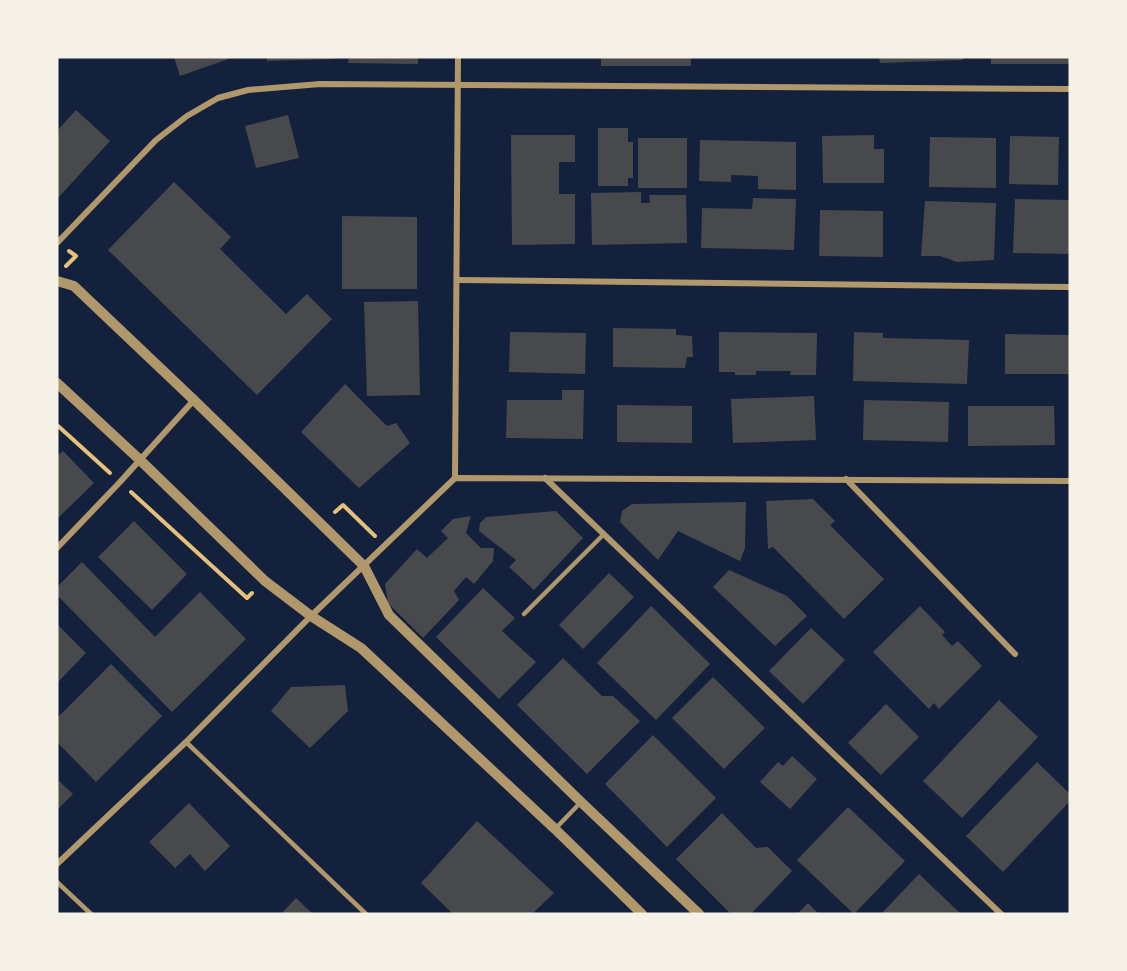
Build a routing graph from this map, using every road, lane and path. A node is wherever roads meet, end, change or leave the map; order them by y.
1 (458, 57) edge
2 (458, 85) junction
3 (1070, 90) edge
4 (57, 243) edge
5 (457, 280) junction
6 (57, 281) edge
7 (1070, 287) edge
8 (57, 383) edge
9 (195, 400) junction
10 (57, 425) edge
11 (140, 460) junction
12 (455, 478) junction
13 (545, 478) junction
14 (846, 479) junction
15 (1070, 481) edge
16 (120, 482) junction
17 (322, 525) junction
18 (604, 534) junction
19 (384, 545) junction
20 (57, 548) edge
21 (364, 566) junction
22 (247, 598) dead end
23 (524, 614) dead end
24 (311, 616) junction
25 (1015, 654) dead end
26 (186, 741) junction
27 (581, 802) junction
28 (555, 829) junction
29 (57, 864) edge
30 (57, 882) edge
31 (91, 914) edge
32 (366, 914) edge
33 (642, 914) edge
34 (699, 914) edge
35 (1001, 914) edge

1 - 2 street
2 - 3 street
2 - 4 street
2 - 5 street
5 - 7 street
5 - 12 street
6 - 9 street
8 - 11 street
9 - 11 street
9 - 17 street
10 - 16 path
11 - 16 street
11 - 24 street
12 - 13 street
12 - 19 street
13 - 14 street
13 - 18 street
14 - 15 street
14 - 25 street
16 - 20 street
16 - 22 path
17 - 19 path
17 - 21 street
18 - 23 lane
18 - 35 street
19 - 21 street
21 - 24 street
21 - 27 street
24 - 26 street
24 - 28 street
26 - 29 street
26 - 32 lane
27 - 28 lane
27 - 34 street
28 - 33 street
30 - 31 lane

